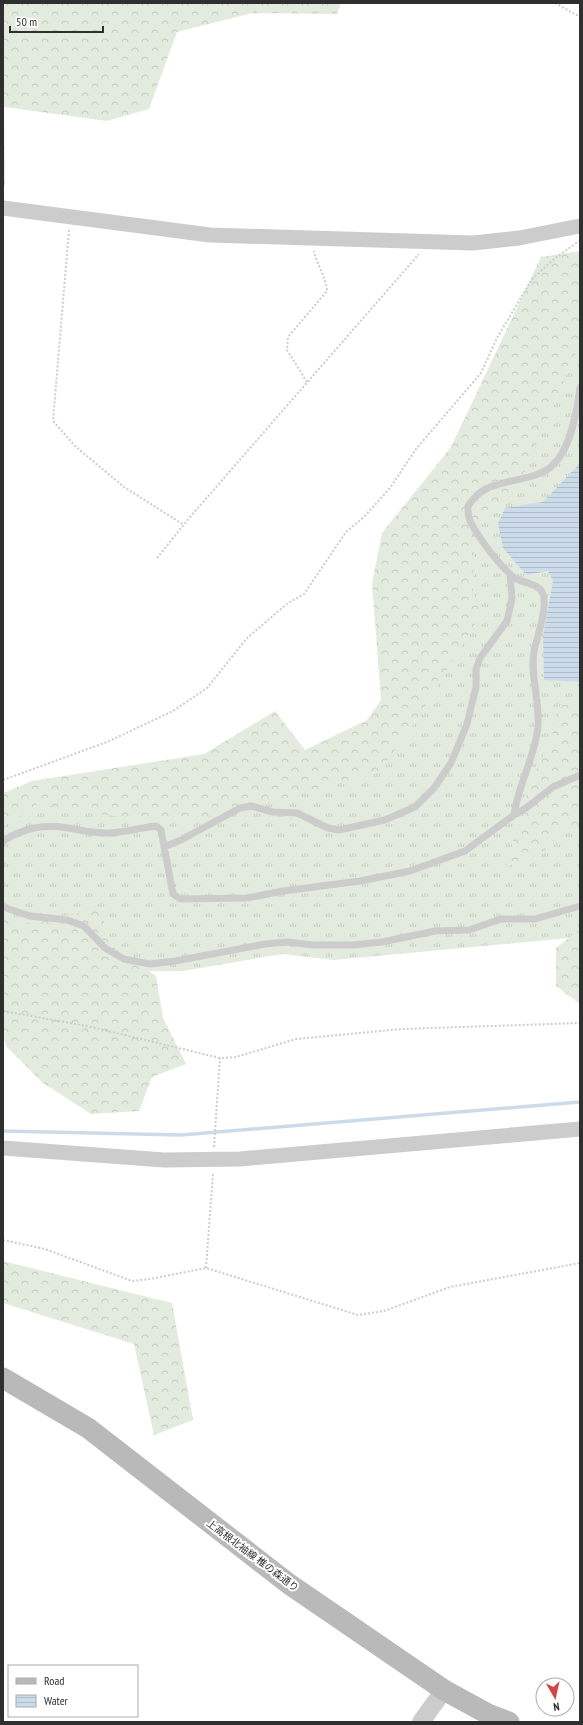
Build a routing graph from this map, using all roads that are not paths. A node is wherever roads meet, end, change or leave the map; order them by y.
1 (3, 208) edge
2 (580, 226) edge
3 (580, 388) edge
4 (510, 574) junction
5 (580, 775) edge
6 (514, 815) junction
7 (3, 841) edge
8 (164, 847) junction
9 (580, 906) edge
10 (3, 907) edge
11 (580, 1129) edge
12 (3, 1148) edge
13 (3, 1378) edge
14 (444, 1690) junction
15 (421, 1722) edge
16 (509, 1722) edge

1 - 2 street
3 - 4 lane
4 - 6 lane
4 - 8 lane
5 - 6 lane
6 - 8 lane
7 - 8 lane
9 - 10 lane
11 - 12 street
13 - 14 main road, 上高根北袖線 椎の森通り
14 - 15 street
14 - 16 main road, 上高根北袖線 椎の森通り

